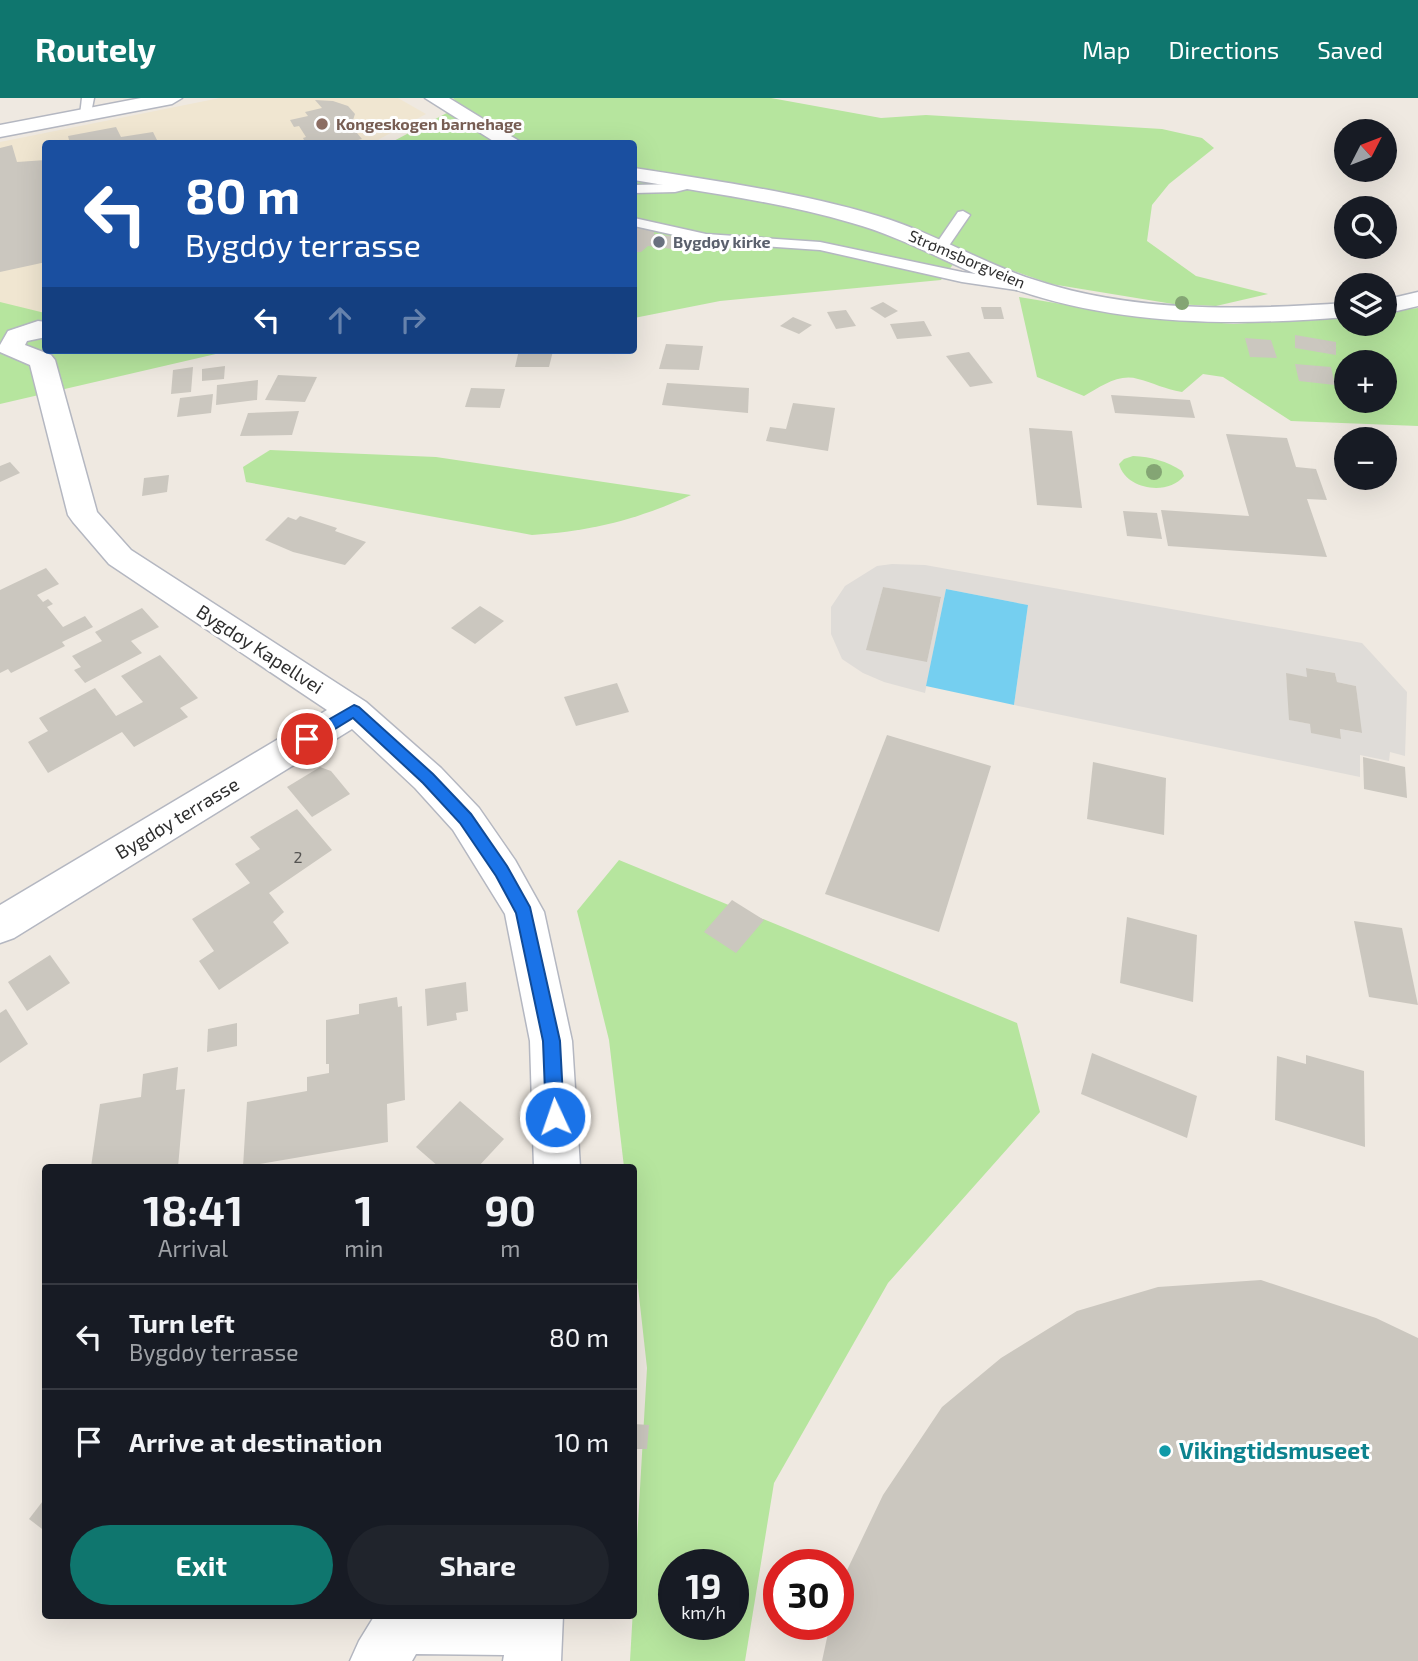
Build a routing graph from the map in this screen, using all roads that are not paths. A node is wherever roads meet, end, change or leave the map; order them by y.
1 (172, 98) edge
2 (435, 98) edge
3 (87, 106) edge
4 (0, 131) edge
5 (507, 140) edge
6 (637, 175) edge
7 (690, 184) junction
8 (637, 189) edge
9 (962, 215) dead end
10 (637, 223) edge
11 (942, 247) junction
12 (1035, 288) junction
13 (1418, 299) edge
14 (1397, 304) edge
15 (1334, 311) edge
16 (48, 354) edge
17 (354, 711) junction
18 (0, 926) edge
19 (558, 1164) edge
20 (534, 1634) edge
21 (379, 1661) edge

1 - 3 street
2 - 5 street
3 - 4 street
6 - 7 street, Strømsborgveien
7 - 8 lane
7 - 11 street, Strømsborgveien
9 - 11 lane
10 - 12 lane
11 - 12 street, Strømsborgveien
12 - 15 street, Strømsborgveien
13 - 14 street
16 - 17 street, Bygdøy Kapellvei
17 - 18 street, Bygdøy terrasse
17 - 19 street, Bygdøy Kapellvei
20 - 21 street

